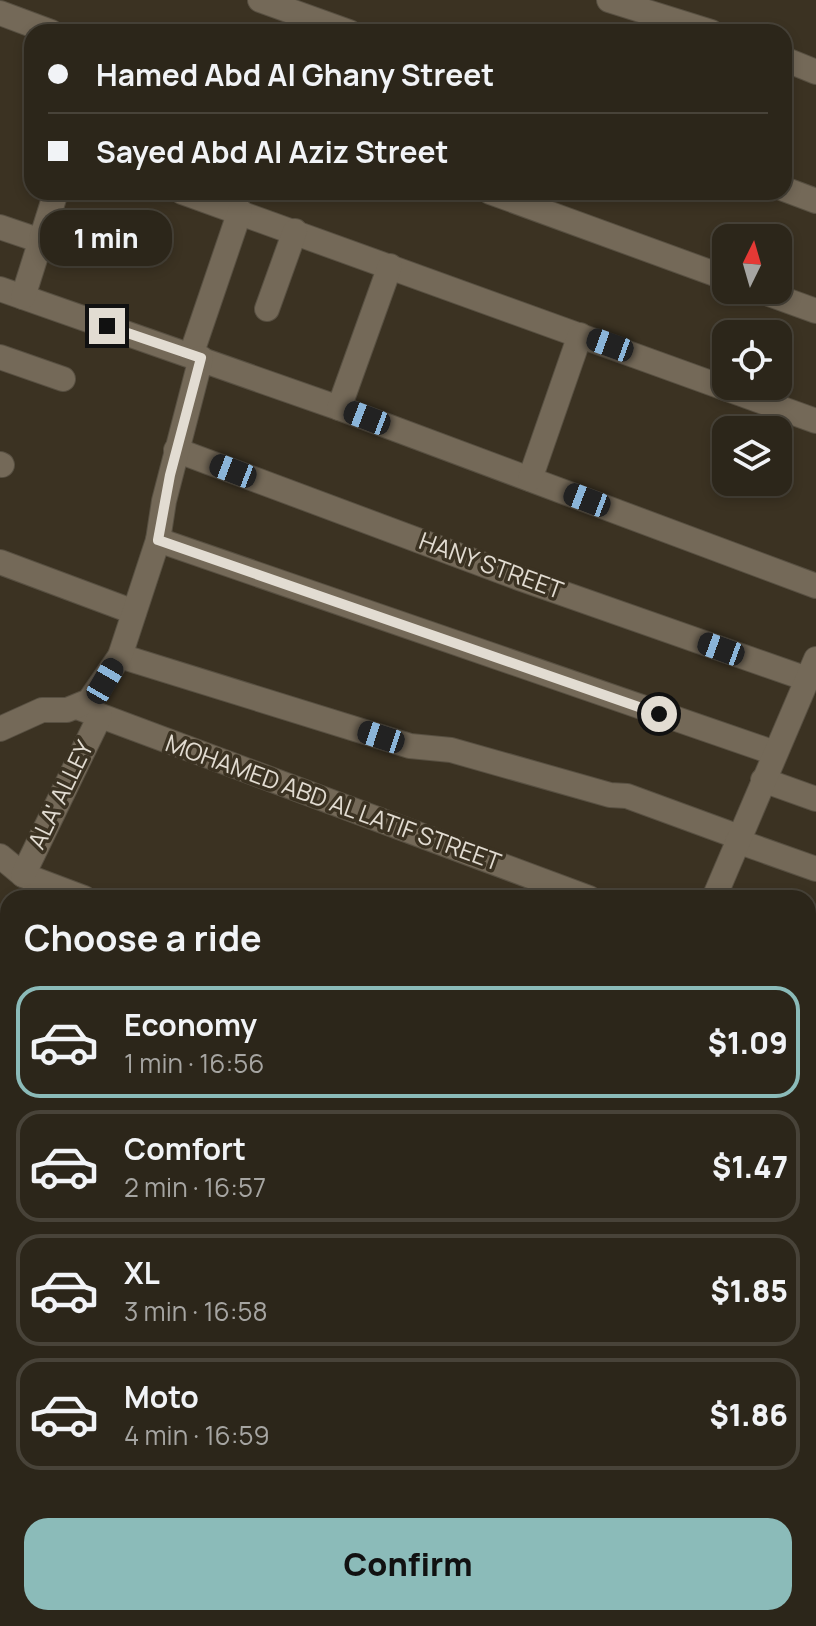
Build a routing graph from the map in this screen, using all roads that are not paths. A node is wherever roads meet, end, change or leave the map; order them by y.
1 (260, 0) edge
2 (609, 0) edge
3 (0, 13) edge
4 (30, 24) edge
5 (327, 24) edge
6 (686, 24) edge
7 (792, 62) edge
8 (816, 72) edge
9 (792, 192) edge
10 (54, 200) edge
11 (512, 200) edge
12 (816, 201) edge
13 (233, 203) edge
14 (0, 227) edge
15 (295, 231) junction
16 (41, 241) junction
17 (390, 266) junction
18 (712, 273) edge
19 (11, 293) edge
20 (792, 302) edge
21 (267, 309) dead end
22 (816, 311) edge
23 (580, 335) junction
24 (196, 356) junction
25 (0, 357) edge
26 (63, 379) dead end
27 (339, 408) junction
28 (816, 421) edge
29 (176, 450) junction
30 (530, 479) junction
31 (158, 540) junction
32 (0, 562) edge
33 (816, 586) edge
34 (134, 612) junction
35 (120, 656) junction
36 (812, 669) edge
37 (79, 711) junction
38 (0, 729) edge
39 (775, 753) junction
40 (763, 780) junction
41 (816, 799) edge
42 (738, 839) junction
43 (0, 856) edge
44 (816, 869) edge
45 (23, 875) junction
46 (63, 890) edge
47 (567, 890) edge
48 (717, 890) edge

1 - 5 street
2 - 6 street
3 - 4 street
7 - 8 street
9 - 12 street
10 - 16 street
11 - 18 street
13 - 15 street
13 - 24 street
14 - 16 street
15 - 17 street
15 - 21 street
16 - 19 street
17 - 23 street
17 - 27 street
19 - 24 street
20 - 22 street
23 - 28 street
23 - 30 street
24 - 27 street
24 - 29 street
25 - 26 street
27 - 30 street
29 - 31 street
29 - 36 street, HANY STREET
30 - 33 street
31 - 34 street
31 - 39 street
32 - 34 street
34 - 35 street
35 - 37 street
35 - 42 street
36 - 39 street
37 - 38 street
37 - 45 street, ALA' ALLEY
37 - 47 street, MOHAMED ABD AL LATIF STREET
39 - 40 street
40 - 41 street
40 - 42 street
42 - 44 street
42 - 48 street
43 - 45 street
45 - 46 street

